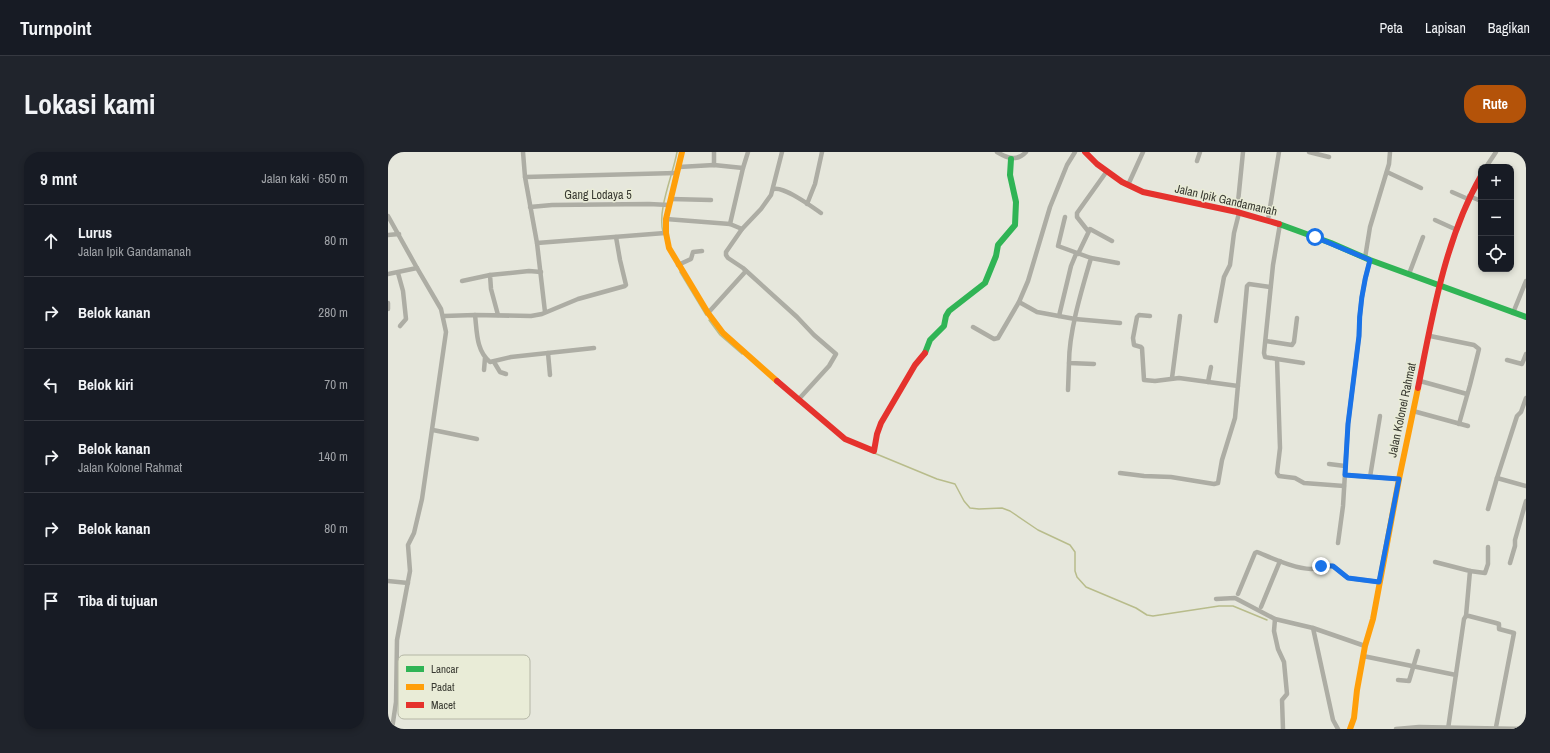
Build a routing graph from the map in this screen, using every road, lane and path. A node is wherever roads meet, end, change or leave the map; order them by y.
1 (523, 152) edge
2 (682, 152) edge
3 (714, 152) edge
4 (748, 152) edge
5 (782, 152) edge
6 (822, 152) edge
7 (997, 152) edge
8 (1026, 152) edge
9 (1075, 152) edge
10 (1085, 152) edge
11 (1143, 152) edge
12 (1200, 152) edge
13 (1243, 152) edge
14 (1279, 152) edge
15 (1309, 152) edge
16 (1390, 152) edge
17 (1496, 152) edge
18 (1329, 157) dead end
19 (1011, 159) junction
20 (1197, 161) dead end
21 (1488, 164) edge
22 (714, 165) junction
23 (743, 168) junction
24 (676, 171) junction
25 (1107, 171) junction
26 (1386, 172) junction
27 (525, 177) junction
28 (1478, 181) edge
29 (1128, 185) junction
30 (1421, 188) dead end
31 (774, 189) junction
32 (1452, 192) dead end
33 (1468, 197) junction
34 (1478, 199) edge
35 (711, 200) dead end
36 (666, 204) junction
37 (807, 204) junction
38 (530, 207) junction
39 (1238, 212) junction
40 (821, 213) dead end
41 (388, 216) edge
42 (1065, 217) dead end
43 (666, 219) junction
44 (1268, 220) junction
45 (1435, 220) dead end
46 (730, 224) junction
47 (1280, 224) junction
48 (742, 229) junction
49 (1457, 230) junction
50 (1088, 231) junction
51 (665, 233) junction
52 (399, 234) junction
53 (388, 235) edge
54 (616, 237) junction
55 (1423, 237) dead end
56 (1112, 240) dead end
57 (537, 243) junction
58 (702, 251) dead end
59 (1077, 254) junction
60 (1091, 258) junction
61 (1367, 259) junction
62 (1118, 262) dead end
63 (678, 265) junction
64 (416, 268) junction
65 (746, 271) junction
66 (541, 272) junction
67 (398, 273) junction
68 (388, 274) edge
69 (1408, 274) junction
70 (490, 275) junction
71 (462, 281) dead end
72 (1526, 281) edge
73 (1439, 285) junction
74 (1270, 287) junction
75 (1019, 302) junction
76 (388, 303) edge
77 (388, 309) edge
78 (545, 312) junction
79 (708, 313) junction
80 (1513, 313) junction
81 (475, 315) junction
82 (498, 315) junction
83 (444, 316) junction
84 (1059, 316) junction
85 (1150, 316) dead end
86 (1180, 316) dead end
87 (1526, 317) edge
88 (1297, 318) dead end
89 (1075, 319) junction
90 (1216, 321) dead end
91 (1120, 323) dead end
92 (400, 326) dead end
93 (973, 327) dead end
94 (1430, 336) junction
95 (1266, 341) junction
96 (594, 348) dead end
97 (548, 353) junction
98 (1526, 354) edge
99 (485, 358) junction
100 (1277, 359) junction
101 (1507, 360) dead end
102 (494, 362) junction
103 (1303, 363) dead end
104 (1069, 364) junction
105 (1094, 364) dead end
106 (1211, 367) dead end
107 (484, 370) dead end
108 (506, 374) dead end
109 (550, 375) dead end
110 (1172, 378) junction
111 (1420, 381) junction
112 (1208, 382) junction
113 (1238, 386) junction
114 (1068, 390) dead end
115 (1467, 394) junction
116 (1526, 398) edge
117 (798, 400) junction
118 (1413, 411) junction
119 (1380, 416) dead end
120 (1459, 424) junction
121 (1468, 426) dead end
122 (433, 430) junction
123 (477, 439) dead end
124 (1329, 464) dead end
125 (1346, 466) junction
126 (1120, 473) dead end
127 (1345, 475) junction
128 (1370, 477) junction
129 (1497, 478) junction
130 (1399, 479) junction
131 (1344, 486) junction
132 (1526, 486) edge
133 (1526, 501) edge
134 (1488, 509) dead end
135 (1520, 519) junction
136 (1526, 520) edge
137 (1338, 543) dead end
138 (1488, 547) dead end
139 (1280, 561) junction
140 (1435, 562) dead end
141 (1510, 563) dead end
142 (1470, 571) junction
143 (388, 581) edge
144 (1379, 582) junction
145 (408, 583) junction
146 (1238, 594) dead end
147 (1216, 599) dead end
148 (1261, 607) dead end
149 (1466, 616) junction
150 (1275, 619) junction
151 (1313, 628) junction
152 (1365, 646) junction
153 (1418, 651) dead end
154 (1363, 656) junction
155 (1413, 668) junction
156 (1456, 675) junction
157 (1398, 680) dead end
158 (1496, 727) junction
159 (1448, 728) edge
160 (392, 729) edge
161 (1283, 729) edge
162 (1338, 729) edge
163 (1350, 729) edge
164 (1396, 729) edge
165 (1505, 729) edge
166 (1526, 729) edge

1 - 27 street
2 - 24 street
3 - 22 street
4 - 23 street
5 - 31 street
6 - 37 street
7 - 19 street
8 - 19 street
9 - 75 street
10 - 25 street, Jalan Ipik Gandamanah
11 - 29 street
12 - 20 street
13 - 39 street
14 - 44 street
15 - 18 street
16 - 26 street
17 - 21 street
19 - 117 street
22 - 23 street
22 - 24 street
23 - 46 street
24 - 27 street
24 - 36 street
25 - 29 street, Jalan Ipik Gandamanah
25 - 50 street
26 - 30 street
26 - 61 street
27 - 38 street
28 - 33 street, Jalan Kolonel Rahmat
29 - 39 street, Jalan Ipik Gandamanah
31 - 37 street
31 - 48 street
32 - 33 street
33 - 34 street
33 - 49 street, Jalan Kolonel Rahmat
35 - 36 street, Gang Lodaya 5
36 - 38 street, Gang Lodaya 5
36 - 43 street
37 - 40 street
38 - 57 street
39 - 44 street, Jalan Ipik Gandamanah
39 - 90 street
41 - 52 street
42 - 59 street
43 - 46 street
43 - 51 street
44 - 47 street, Jalan Ipik Gandamanah
45 - 49 street
46 - 48 street
47 - 61 street, Jalan Ipik Gandamanah
47 - 74 street
48 - 65 street
49 - 73 street, Jalan Kolonel Rahmat
50 - 56 street
50 - 59 street
51 - 54 street
51 - 63 street
52 - 53 street
52 - 64 street
54 - 57 street
54 - 78 street
55 - 69 street
57 - 66 street
58 - 63 street
59 - 60 street
59 - 84 street
60 - 62 street
60 - 89 street
61 - 69 street, Jalan Ipik Gandamanah
61 - 125 street
63 - 79 street
64 - 67 street
64 - 83 street
65 - 79 street
65 - 117 street
66 - 70 street
66 - 78 street
67 - 68 street
67 - 92 street
69 - 73 street, Jalan Ipik Gandamanah
70 - 71 street
70 - 82 street
72 - 80 street
73 - 80 street, Jalan Ipik Gandamanah
73 - 94 street, Jalan Kolonel Rahmat
74 - 95 street
74 - 113 street
75 - 84 street
75 - 93 street
76 - 77 street
78 - 82 street
79 - 117 street
80 - 87 street, Jalan Ipik Gandamanah
81 - 82 street
81 - 83 street
81 - 99 street
83 - 122 street
84 - 89 street
85 - 110 street
86 - 110 street
88 - 95 street
89 - 91 street
89 - 104 street
94 - 111 street, Jalan Kolonel Rahmat
94 - 115 street
95 - 100 street
96 - 97 street
97 - 102 street
97 - 109 street
98 - 101 street
99 - 102 street
99 - 107 street
100 - 103 street
100 - 131 street
102 - 108 street
104 - 105 street
104 - 114 street
106 - 112 street
110 - 112 street
111 - 115 street
111 - 118 street, Jalan Kolonel Rahmat
112 - 113 street
113 - 126 street
115 - 120 street
116 - 129 street
118 - 120 street
118 - 130 street, Jalan Kolonel Rahmat
119 - 128 street
120 - 121 street
122 - 123 street
122 - 145 street
124 - 125 street
125 - 127 street
127 - 128 street
127 - 131 street
128 - 130 street
129 - 132 street
129 - 134 street
130 - 144 street, Jalan Kolonel Rahmat
131 - 137 street
133 - 135 street
135 - 136 street
135 - 141 street
138 - 142 street
139 - 144 street
139 - 146 street
139 - 148 street
140 - 142 street
142 - 149 street
143 - 145 street
144 - 152 street, Jalan Kolonel Rahmat
145 - 160 street
147 - 150 street
149 - 156 street
149 - 158 street
150 - 151 street
150 - 161 street
151 - 152 street
151 - 162 street
152 - 154 street, Jalan Kolonel Rahmat
153 - 155 street
154 - 155 street
154 - 163 street, Jalan Kolonel Rahmat
155 - 156 street
155 - 157 street
156 - 159 street
158 - 159 street
158 - 165 street
159 - 164 street
165 - 166 street

